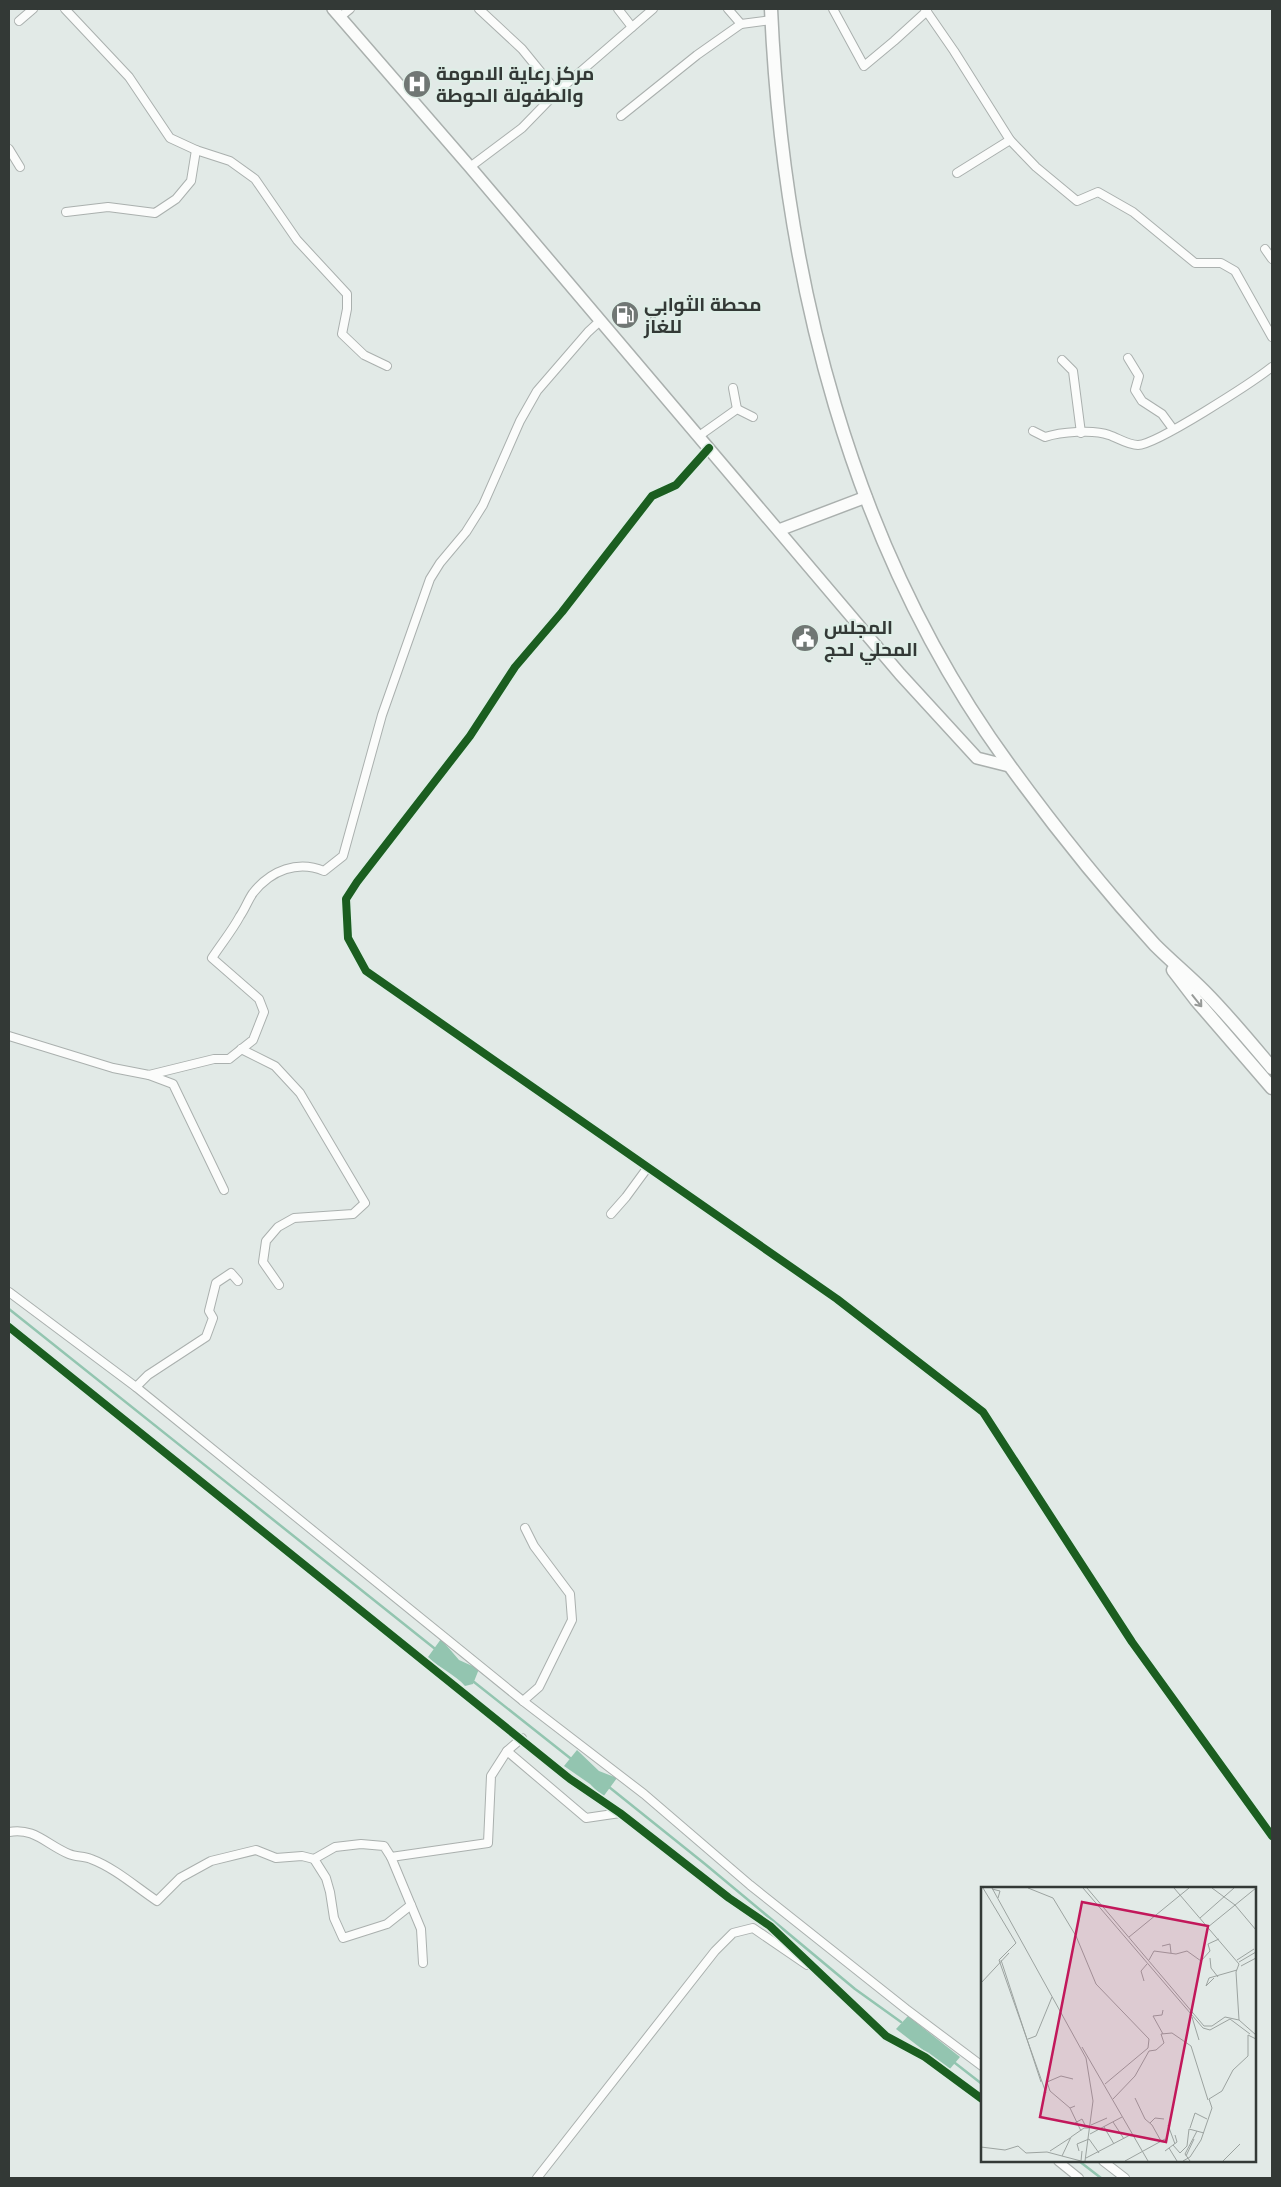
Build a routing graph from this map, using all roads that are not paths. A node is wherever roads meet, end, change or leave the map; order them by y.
1 (33, 9) edge
2 (65, 9) edge
3 (350, 9) edge
4 (618, 9) edge
5 (654, 9) edge
6 (728, 9) edge
7 (833, 9) edge
8 (482, 10) edge
9 (926, 10) edge
10 (337, 13) edge
11 (772, 14) edge
12 (19, 21) dead end
13 (741, 24) junction
14 (632, 27) junction
15 (557, 92) junction
16 (621, 116) dead end
17 (1010, 140) junction
18 (9, 149) edge
19 (196, 150) junction
20 (470, 166) junction
21 (20, 167) dead end
22 (957, 173) dead end
23 (66, 212) dead end
24 (1264, 249) dead end
25 (1272, 259) edge
26 (601, 320) junction
27 (1272, 337) edge
28 (1128, 358) dead end
29 (1062, 360) dead end
30 (387, 366) dead end
31 (1272, 367) edge
32 (733, 388) dead end
33 (737, 409) junction
34 (754, 417) dead end
35 (1174, 429) junction
36 (1033, 431) dead end
37 (1080, 433) junction
38 (699, 436) junction
39 (710, 448) junction
40 (866, 497) junction
41 (779, 530) junction
42 (1010, 766) junction
43 (1158, 948) junction
44 (9, 1036) edge
45 (241, 1049) junction
46 (1272, 1068) edge
47 (150, 1075) junction
48 (1272, 1088) edge
49 (648, 1167) junction
50 (224, 1190) dead end
51 (611, 1214) dead end
52 (238, 1281) dead end
53 (278, 1286) dead end
54 (9, 1292) edge
55 (9, 1327) edge
56 (136, 1387) junction
57 (524, 1528) dead end
58 (523, 1701) junction
59 (522, 1738) junction
60 (507, 1751) junction
61 (620, 1813) junction
62 (9, 1832) edge
63 (1272, 1836) edge
64 (391, 1857) junction
65 (314, 1858) junction
66 (411, 1905) junction
67 (755, 1916) junction
68 (753, 1928) junction
69 (423, 1963) dead end
70 (813, 1968) junction
71 (981, 2065) edge
72 (981, 2098) edge
73 (1059, 2162) edge
74 (1105, 2162) edge
75 (537, 2178) edge
76 (1079, 2178) edge
77 (1125, 2178) edge

1 - 12 street
2 - 19 street
3 - 10 street
4 - 14 street
5 - 14 street
6 - 13 street
7 - 9 street
8 - 15 street
9 - 17 street
10 - 20 main road
11 - 13 street
11 - 40 highway
13 - 16 street
14 - 15 street
15 - 20 street
17 - 22 street
17 - 27 street
18 - 21 street
19 - 23 street
19 - 30 street
20 - 26 main road
24 - 25 street
26 - 38 main road
26 - 45 street
28 - 35 street
29 - 37 street
31 - 35 street
32 - 33 street
33 - 34 street
33 - 38 street
35 - 37 street
36 - 37 street
38 - 39 main road
39 - 41 main road
39 - 49 street
40 - 41 main road
40 - 42 highway
41 - 42 main road
42 - 43 highway
43 - 46 highway
43 -> 48 highway
44 - 47 street
45 - 47 street
45 - 53 street
47 - 50 street
49 - 51 street
49 - 63 street
52 - 56 street
54 - 56 street
55 - 59 street
56 - 58 street
57 - 58 street
58 - 71 street
59 - 60 street
59 - 61 street
60 - 61 street
60 - 64 street
61 - 67 street
62 - 65 street
64 - 65 street
64 - 66 street
65 - 66 street
66 - 69 street
67 - 68 street
67 - 70 street
68 - 70 street
68 - 75 street
70 - 72 street
73 - 76 street
74 - 77 street

